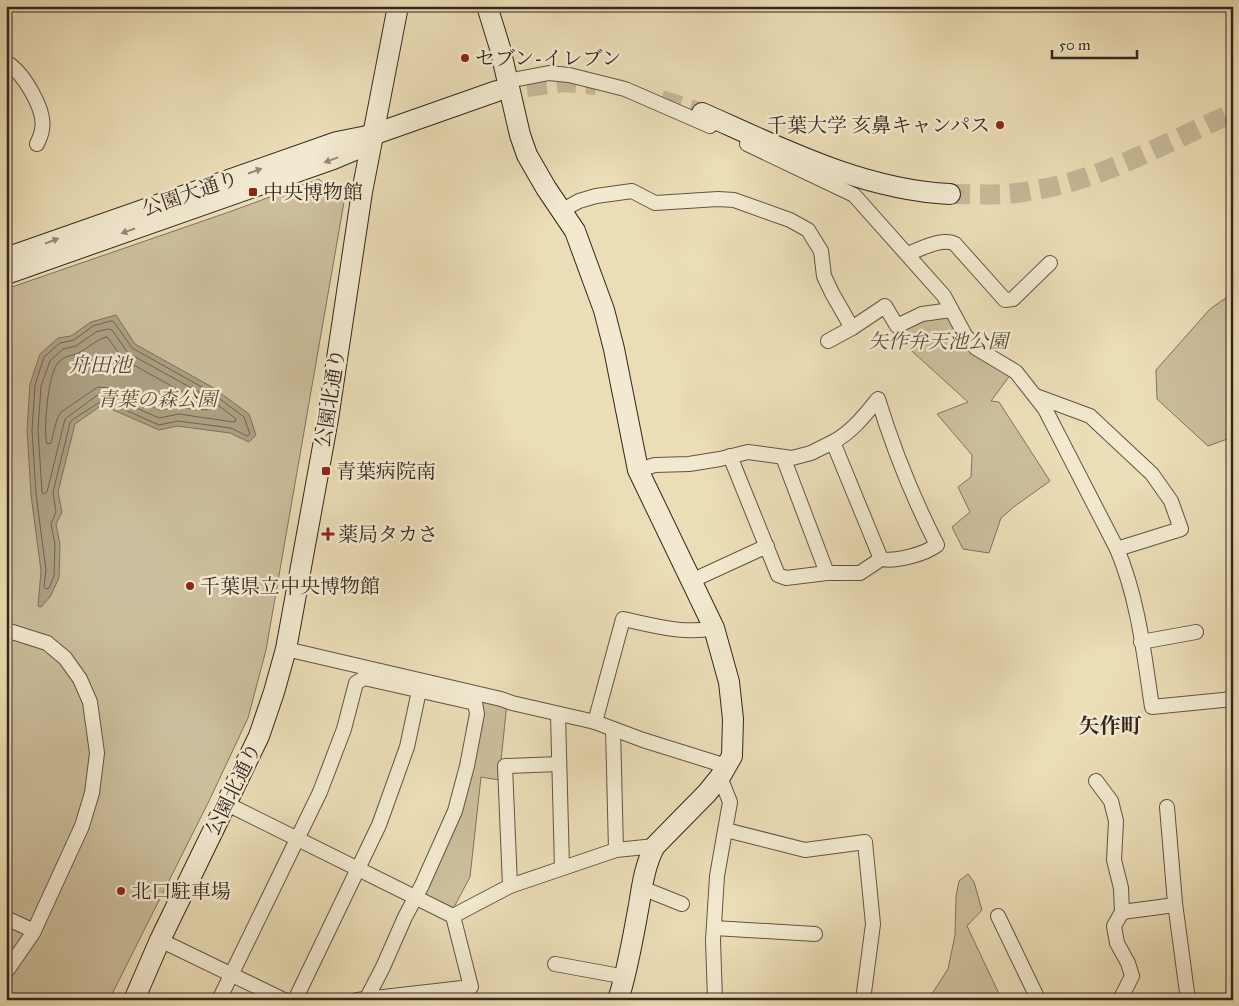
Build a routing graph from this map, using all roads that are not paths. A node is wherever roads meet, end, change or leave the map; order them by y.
1 (398, 6) edge
2 (487, 6) edge
3 (6, 62) edge
4 (502, 86) junction
5 (702, 114) tunnel mouth
6 (372, 135) junction
7 (37, 144) dead end
8 (950, 194) tunnel mouth
9 (561, 211) junction
10 (907, 254) junction
11 (6, 258) edge
12 (1050, 264) dead end
13 (6, 274) edge
14 (951, 310) junction
15 (852, 328) junction
16 (828, 340) dead end
17 (1036, 396) junction
18 (833, 442) junction
19 (730, 456) junction
20 (784, 457) junction
21 (638, 470) junction
22 (767, 546) junction
23 (1117, 549) junction
24 (881, 559) junction
25 (828, 573) junction
26 (691, 581) junction
27 (714, 628) junction
28 (6, 630) edge
29 (1196, 632) dead end
30 (1141, 642) junction
31 (286, 649) junction
32 (419, 691) junction
33 (1233, 699) edge
34 (558, 714) junction
35 (594, 722) junction
36 (613, 729) junction
37 (559, 764) junction
38 (723, 772) junction
39 (1096, 781) dead end
40 (225, 803) junction
41 (1167, 807) dead end
42 (726, 830) junction
43 (296, 839) junction
44 (655, 846) junction
45 (616, 850) junction
46 (562, 868) junction
47 (359, 869) junction
48 (510, 886) junction
49 (642, 888) junction
50 (416, 896) junction
51 (682, 904) dead end
52 (1175, 906) junction
53 (1122, 912) junction
54 (453, 916) junction
55 (998, 916) dead end
56 (6, 918) edge
57 (714, 928) junction
58 (34, 931) junction
59 (815, 934) dead end
60 (160, 940) junction
61 (555, 964) dead end
62 (6, 972) edge
63 (231, 974) junction
64 (626, 977) junction
65 (362, 999) edge
66 (134, 1000) edge
67 (219, 1000) edge
68 (284, 1000) edge
69 (295, 1000) edge
70 (618, 1000) edge
71 (715, 1000) edge
72 (863, 1000) edge
73 (1037, 1000) edge
74 (1120, 1000) edge
75 (1188, 1000) edge

1 - 6 street, 公園北通り
2 - 4 street
3 - 7 street
4 - 6 street
4 - 9 street
4 - 10 street
5 - 8 street
11 -> 6 street, 公園大通り
6 -> 13 street, 公園大通り
6 - 31 street, 公園北通り
9 - 15 street
9 - 21 street
10 - 12 street
10 - 14 street
14 - 15 street
14 - 17 street
15 - 16 street
17 - 23 street
17 - 23 street
18 - 20 street
18 - 24 street
18 - 24 street
19 - 20 street
19 - 21 street
19 - 22 street
20 - 25 street
21 - 26 street
22 - 25 street
22 - 26 street
23 - 30 street
24 - 25 street
26 - 27 street
27 - 35 street
27 - 38 street
28 - 58 street
29 - 30 street
30 - 33 street
31 - 34 street
31 - 40 street, 公園北通り
32 - 43 street
32 - 47 street
32 - 50 street
34 - 35 street
34 - 37 street
35 - 36 street
36 - 38 street
36 - 45 street
37 - 46 street
37 - 48 street
38 - 42 street
38 - 44 street
39 - 53 street
40 - 43 street
40 - 60 street, 公園北通り
41 - 52 street
42 - 57 street
42 - 72 street
43 - 47 street
43 - 63 street
44 - 45 street
44 - 49 street
45 - 46 street
46 - 48 street
47 - 50 street
47 - 69 street
48 - 54 street
49 - 51 street
49 - 64 street
50 - 54 street
50 - 65 street
52 - 53 street
52 - 75 street
53 - 74 street
54 - 65 street
55 - 73 street
56 - 58 street
57 - 59 street
57 - 71 street
58 - 62 street
60 - 63 street
60 - 66 street, 公園北通り
61 - 64 street
63 - 67 street
63 - 68 street
64 - 70 street

